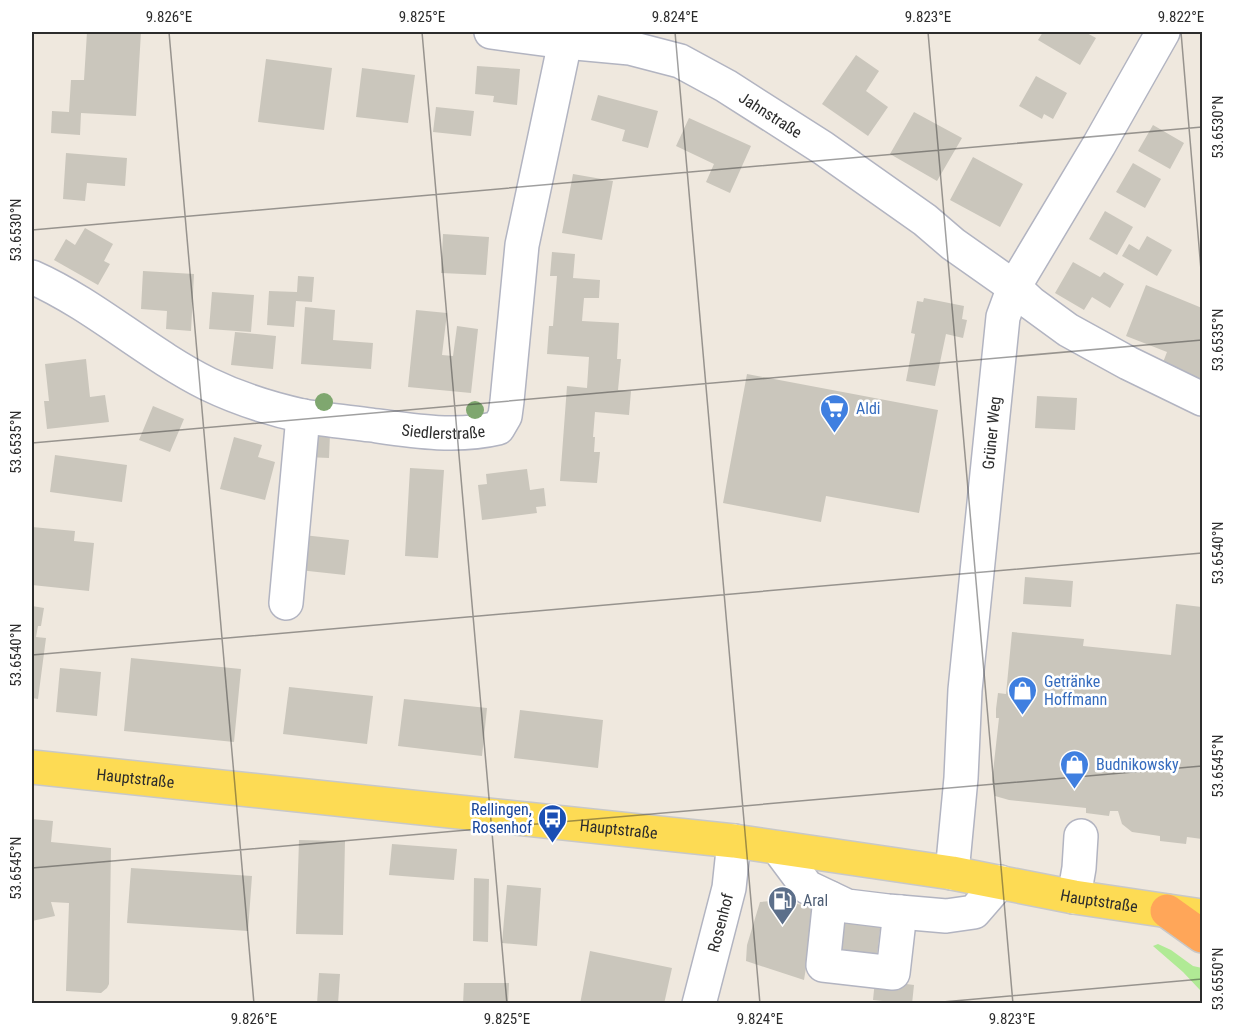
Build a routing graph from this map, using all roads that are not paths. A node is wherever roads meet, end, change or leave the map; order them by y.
1 (491, 32) edge
2 (1163, 32) edge
3 (565, 42) junction
4 (32, 277) edge
5 (1014, 287) junction
6 (1203, 399) edge
7 (303, 416) junction
8 (286, 603) dead end
9 (32, 767) edge
10 (1081, 836) dead end
11 (734, 841) junction
12 (778, 848) junction
13 (952, 873) junction
14 (1000, 882) junction
15 (1074, 897) junction
16 (1167, 911) junction
17 (1203, 916) edge
18 (827, 923) junction
19 (898, 933) junction
20 (1203, 936) edge
21 (699, 1004) edge

1 - 3 street, Jahnstraße
2 - 5 street, Grüner Weg
3 - 5 street, Jahnstraße
3 - 7 street, Siedlerstraße
4 - 7 street, Siedlerstraße
5 - 6 street, Jahnstraße
5 - 13 street, Grüner Weg
7 - 8 street
9 - 11 main road, Hauptstraße
10 - 15 street
11 - 12 main road, Hauptstraße
11 - 21 street, Rosenhof
12 - 13 main road, Hauptstraße
12 - 18 street
13 - 14 main road, Hauptstraße
14 - 15 main road, Hauptstraße
14 - 19 street
15 - 16 main road, Hauptstraße
16 - 17 main road, Hauptstraße
16 - 20 highway
18 - 19 street
18 - 19 street

